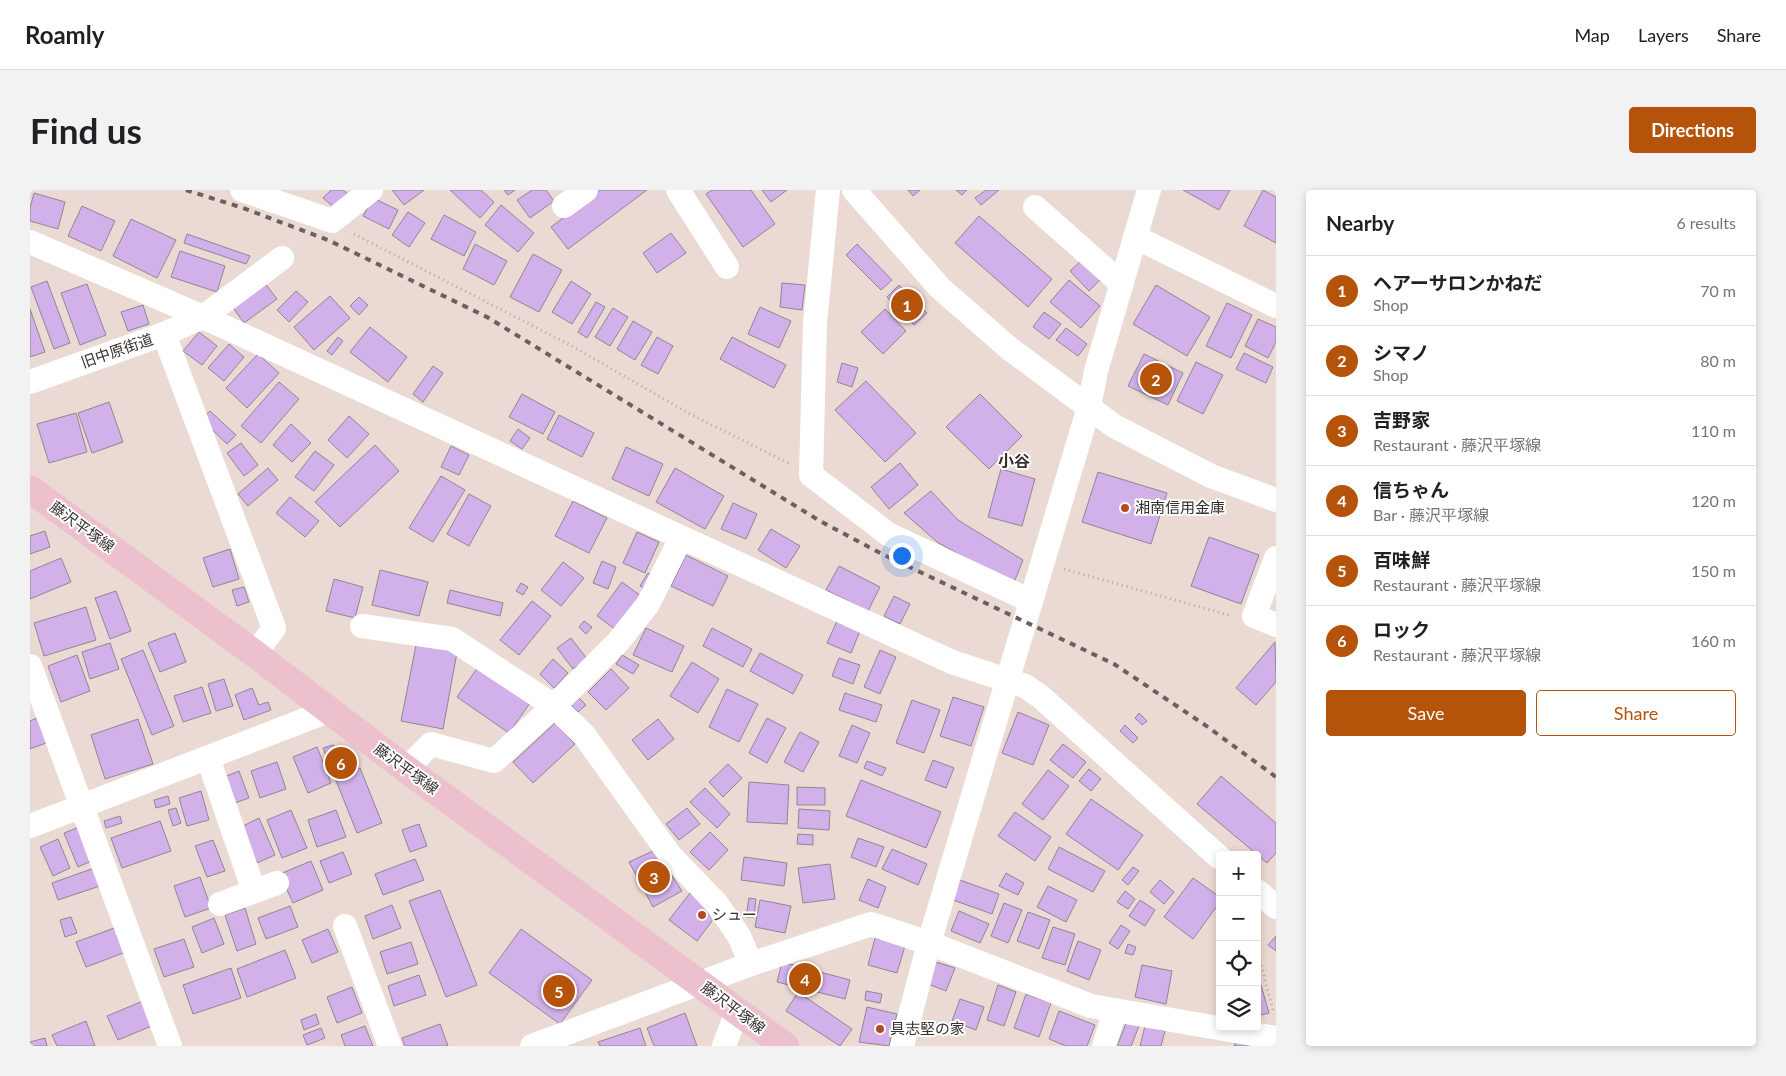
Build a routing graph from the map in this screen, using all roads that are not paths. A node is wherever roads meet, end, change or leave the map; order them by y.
1 (242, 190) edge
2 (371, 190) edge
3 (586, 190) edge
4 (678, 190) edge
5 (828, 190) edge
6 (1149, 190) edge
7 (860, 193) edge
8 (564, 206) dead end
9 (1035, 207) dead end
10 (1135, 237) junction
11 (30, 242) edge
12 (282, 258) dead end
13 (727, 266) dead end
14 (1122, 284) junction
15 (1276, 306) edge
16 (203, 317) junction
17 (164, 334) junction
18 (30, 382) edge
19 (1089, 407) junction
20 (30, 489) edge
21 (1276, 500) edge
22 (681, 538) junction
23 (1276, 558) edge
24 (1031, 601) junction
25 (1276, 625) edge
26 (362, 626) dead end
27 (255, 654) junction
28 (30, 666) edge
29 (1008, 680) junction
30 (554, 706) junction
31 (328, 711) junction
32 (208, 758) junction
33 (406, 769) junction
34 (82, 806) junction
35 (30, 826) edge
36 (1216, 854) edge
37 (277, 883) dead end
38 (254, 891) junction
39 (1261, 895) edge
40 (220, 904) dead end
41 (1276, 908) edge
42 (345, 926) dead end
43 (928, 943) junction
44 (751, 964) junction
45 (701, 983) junction
46 (1115, 1010) junction
47 (736, 1011) junction
48 (1276, 1038) edge
49 (170, 1046) edge
50 (390, 1046) edge
51 (532, 1046) edge
52 (724, 1046) edge
53 (785, 1046) edge
54 (902, 1046) edge
55 (1104, 1046) edge

1 - 2 street
3 - 8 street
4 - 13 street
5 - 24 street
6 - 10 street
7 - 19 street
9 - 14 street
10 - 14 street
10 - 15 street
11 - 16 street
12 - 16 street, 旧中原街道
14 - 19 street
16 - 17 street, 旧中原街道
16 - 22 street
17 - 18 street, 旧中原街道
17 - 27 street
19 - 21 street
19 - 24 street
20 - 27 main road, 藤沢平塚線
22 - 29 street
22 - 30 street
23 - 25 street
24 - 29 street
26 - 30 street
27 - 31 main road, 藤沢平塚線
28 - 34 street
29 - 36 street
29 - 43 street
30 - 33 street
30 - 44 street
31 - 32 street
31 - 33 main road, 藤沢平塚線
32 - 34 street
32 - 38 street
33 - 45 main road, 藤沢平塚線
34 - 35 street
34 - 49 street
37 - 38 street
38 - 40 street
39 - 41 street
42 - 50 street
43 - 44 street
43 - 46 street
43 - 54 street
44 - 45 street
45 - 47 main road, 藤沢平塚線
45 - 51 street
46 - 48 street
46 - 55 street
47 - 52 street
47 - 53 main road, 藤沢平塚線

